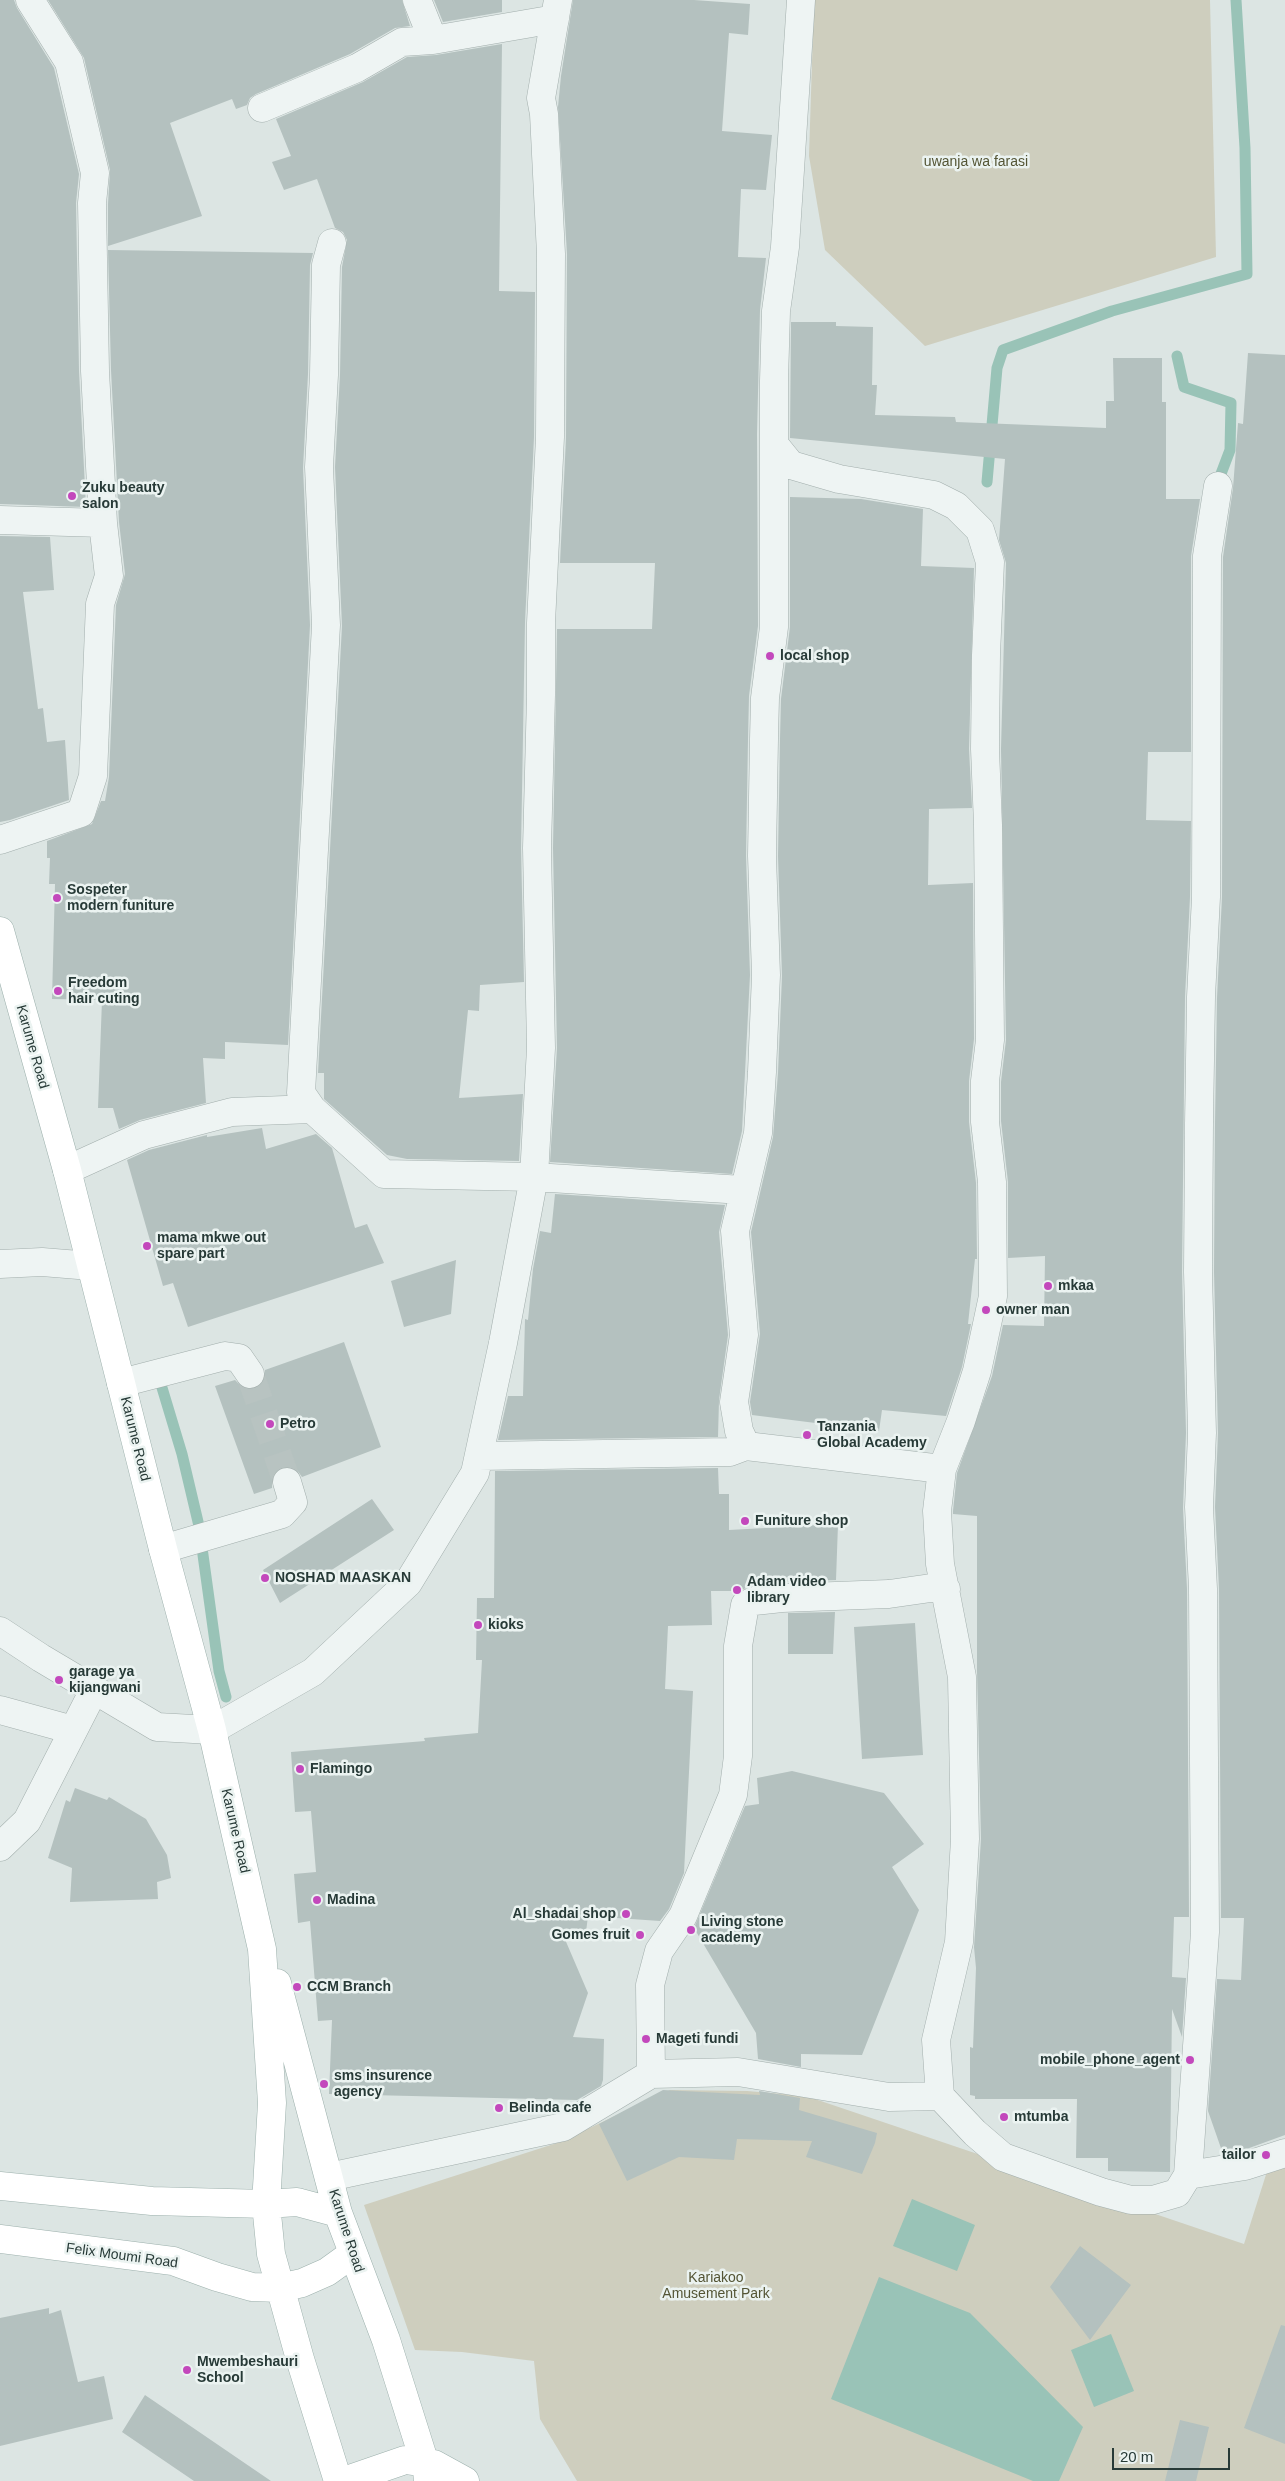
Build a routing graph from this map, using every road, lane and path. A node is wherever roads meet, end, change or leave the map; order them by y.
1 (30, 0) edge
2 (417, 0) edge
3 (802, 0) edge
4 (556, 9) edge
5 (433, 40) junction
6 (262, 108) dead end
7 (332, 243) dead end
8 (774, 444) junction
9 (1218, 486) dead end
10 (0, 520) edge
11 (103, 523) junction
12 (0, 840) edge
13 (0, 931) edge
14 (6, 979) edge
15 (312, 1109) junction
16 (66, 1170) junction
17 (534, 1177) junction
18 (743, 1190) junction
19 (20, 1263) edge
20 (91, 1266) junction
21 (250, 1374) tunnel mouth
22 (121, 1383) junction
23 (746, 1446) junction
24 (479, 1456) junction
25 (942, 1469) junction
26 (287, 1482) tunnel mouth
27 (176, 1545) junction
28 (946, 1589) junction
29 (0, 1631) edge
30 (94, 1690) junction
31 (0, 1710) edge
32 (74, 1730) junction
33 (212, 1730) junction
34 (0, 1847) edge
35 (262, 1949) junction
36 (651, 2074) junction
37 (940, 2096) junction
38 (1285, 2153) edge
39 (1188, 2175) junction
40 (329, 2177) junction
41 (0, 2186) edge
42 (266, 2204) junction
43 (338, 2213) junction
44 (0, 2239) edge
45 (352, 2254) junction
46 (280, 2288) junction
47 (426, 2471) edge
48 (338, 2481) edge
49 (344, 2481) edge
50 (465, 2481) edge

1 - 11 street
2 - 5 street
3 - 8 street
4 - 5 street
4 - 17 street
5 - 6 street
7 - 15 street
8 - 18 street
8 - 25 street
9 - 39 street
10 - 11 street
11 - 12 street
13 - 14 main road, Karume Road
14 - 16 main road, Karume Road
15 - 16 street
15 - 17 street
16 - 20 main road, Karume Road
17 - 18 street
17 - 24 street
18 - 23 street
19 - 20 street
20 - 22 main road, Karume Road
21 - 22 street
22 - 27 main road, Karume Road
23 - 24 street
23 - 25 street
24 - 33 street
25 - 28 street
26 - 27 street
27 - 33 main road, Karume Road
28 - 36 street
28 - 37 street
29 - 30 street
30 - 32 street
30 - 33 street
31 - 32 street
32 - 34 street
33 - 35 main road, Karume Road
35 - 40 main road, Karume Road
35 - 42 main road, Karume Road
36 - 37 street
36 - 40 street
37 - 39 street
38 - 39 street
40 - 43 main road, Karume Road
41 - 42 main road
42 - 43 main road
42 - 46 main road, Karume Road
43 - 45 main road, Karume Road
44 - 46 main road, Felix Moumi Road
45 - 46 main road, Felix Moumi Road
45 - 47 main road, Karume Road
46 - 48 main road, Karume Road
47 - 49 main road
47 - 50 main road

